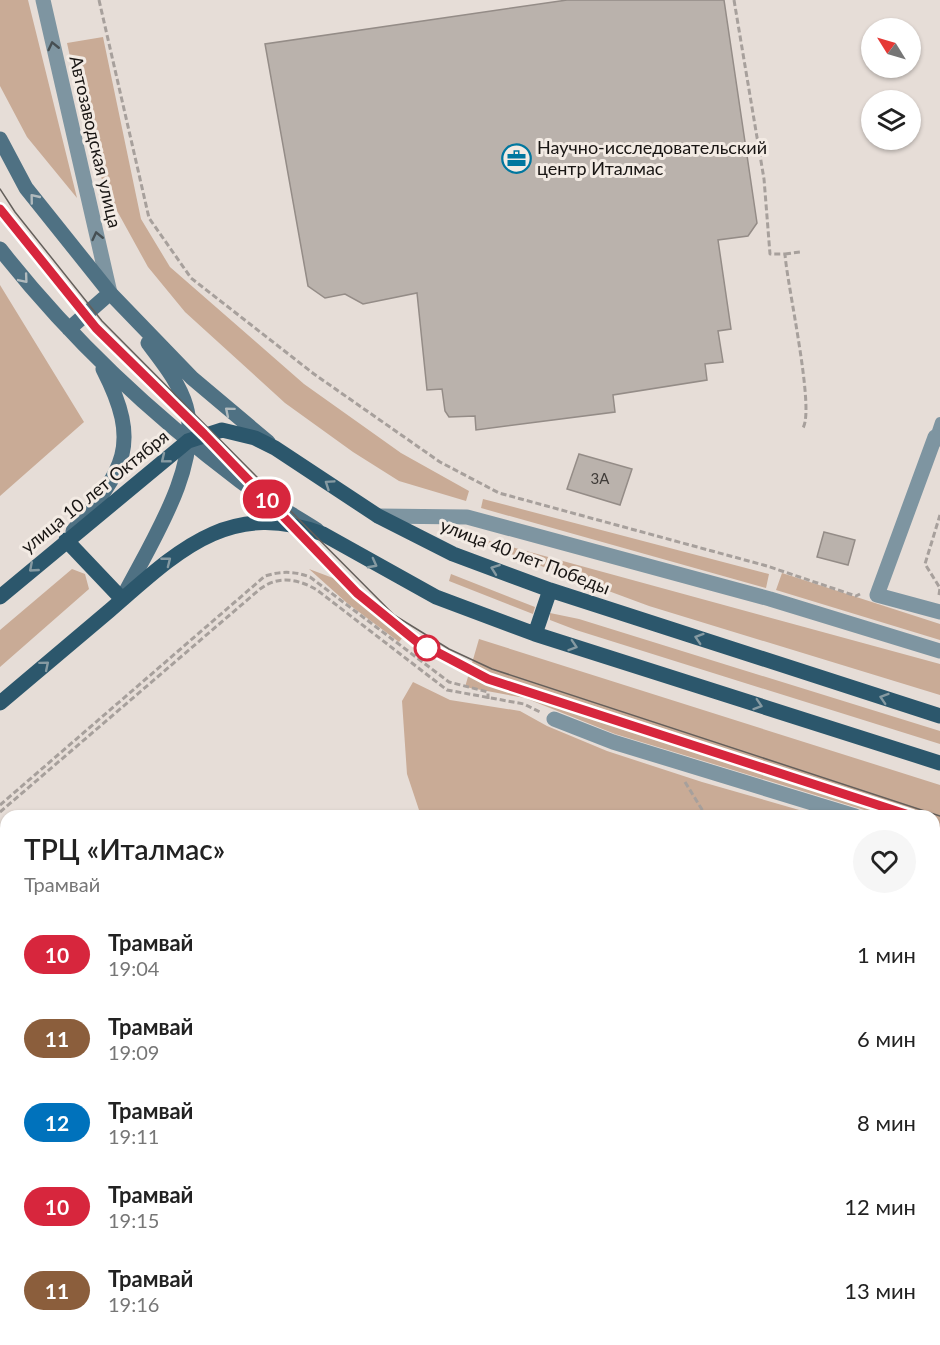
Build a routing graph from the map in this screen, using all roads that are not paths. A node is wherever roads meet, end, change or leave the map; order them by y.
1 (42, 0) edge
2 (0, 139) edge
3 (0, 249) edge
4 (111, 293) junction
5 (69, 329) junction
6 (99, 361) junction
7 (940, 422) edge
8 (937, 438) edge
9 (188, 441) junction
10 (275, 448) junction
11 (378, 516) junction
12 (323, 534) junction
13 (66, 540) junction
14 (550, 590) junction
15 (0, 597) edge
16 (122, 599) junction
17 (940, 612) edge
18 (535, 634) junction
19 (940, 651) edge
20 (0, 703) edge
21 (940, 716) edge
22 (554, 720) road end
23 (940, 763) edge
24 (835, 810) edge

4 -> 1 street, Автозаводская улица
4 -> 2 main road
3 -> 5 main road
4 - 5 main road
4 - 9 main road
10 -> 4 main road
5 - 6 main road
6 - 9 main road
6 - 13 main road
7 - 8 lane
8 - 17 street
9 - 10 main road, улица 10 лет Октября
9 - 12 main road
9 -> 13 main road, улица 10 лет Октября
9 - 16 main road
11 -> 10 main road, улица 10 лет Октября
14 -> 11 main road, улица 40 лет Победы
11 - 19 street, улица 40 лет Победы
16 -> 12 main road
12 -> 18 main road
13 -> 15 main road, улица 10 лет Октября
13 - 16 main road
14 - 18 main road
21 -> 14 main road, улица 40 лет Победы
20 -> 16 main road
18 -> 23 main road
22 - 24 street

